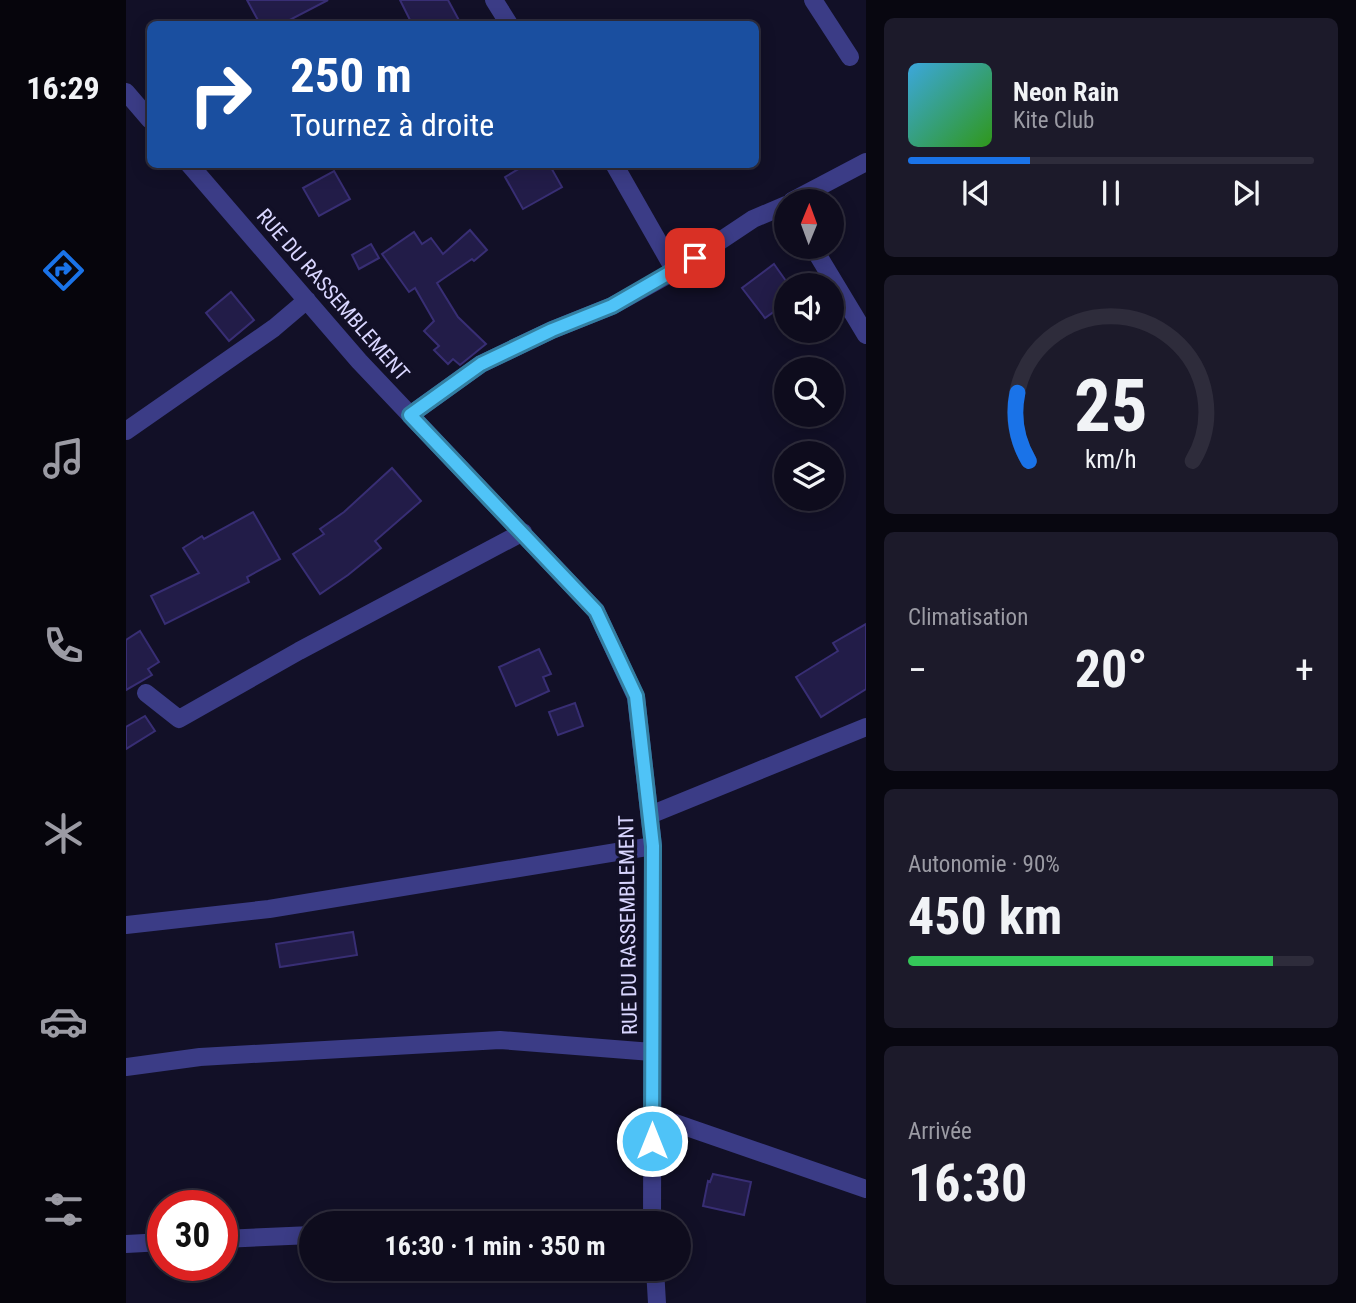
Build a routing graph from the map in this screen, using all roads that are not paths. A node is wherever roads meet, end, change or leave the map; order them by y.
1 (494, 0) edge
2 (813, 0) edge
3 (507, 21) edge
4 (850, 57) dead end
5 (126, 92) edge
6 (147, 116) edge
7 (866, 162) edge
8 (192, 168) edge
9 (616, 168) edge
10 (815, 189) edge
11 (774, 210) edge
12 (820, 259) edge
13 (675, 271) junction
14 (307, 300) junction
15 (866, 335) edge
16 (410, 415) junction
17 (126, 431) edge
18 (523, 532) junction
19 (146, 693) dead end
20 (866, 727) edge
21 (650, 815) junction
22 (653, 846) junction
23 (126, 925) edge
24 (652, 1052) junction
25 (126, 1067) edge
26 (652, 1115) junction
27 (866, 1189) edge
28 (652, 1211) edge
29 (299, 1236) edge
30 (238, 1238) edge
31 (147, 1243) edge
32 (126, 1244) edge
33 (655, 1281) edge
34 (657, 1303) edge

1 - 3 street
2 - 4 street
5 - 6 street
7 - 10 street
8 - 14 street, RUE DU RASSEMBLEMENT
9 - 13 street
11 - 13 street
12 - 15 street
13 - 16 street
14 - 16 street, RUE DU RASSEMBLEMENT
14 - 17 street
16 - 18 street, RUE DU RASSEMBLEMENT
18 - 19 street
18 - 21 street, RUE DU RASSEMBLEMENT
20 - 21 street
21 - 22 street, RUE DU RASSEMBLEMENT
22 - 23 street
22 - 24 street, RUE DU RASSEMBLEMENT
24 - 25 street
24 - 26 street, RUE DU RASSEMBLEMENT
26 - 27 street
26 - 28 street, RUE DU RASSEMBLEMENT
29 - 30 street
31 - 32 street
33 - 34 street

